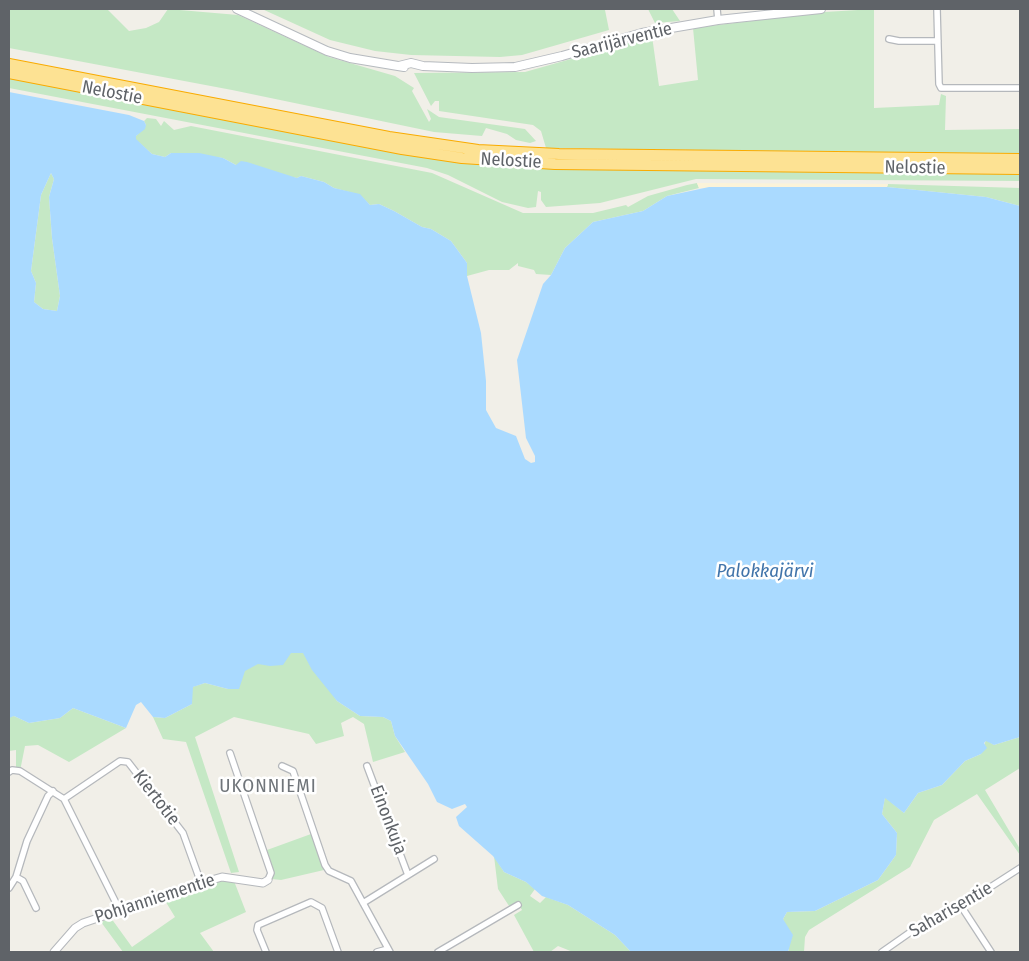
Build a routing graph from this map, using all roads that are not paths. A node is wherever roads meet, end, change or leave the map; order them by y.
1 (237, 9) edge
2 (717, 9) edge
3 (821, 9) edge
4 (938, 9) edge
5 (718, 20) junction
6 (889, 40) dead end
7 (938, 40) junction
8 (9, 64) edge
9 (9, 73) edge
10 (1020, 88) edge
11 (1020, 159) edge
12 (1020, 169) edge
13 (230, 753) dead end
14 (282, 766) dead end
15 (367, 766) dead end
16 (9, 772) edge
17 (53, 791) junction
18 (64, 799) junction
19 (434, 859) dead end
20 (1020, 868) edge
21 (408, 875) junction
22 (16, 877) junction
23 (268, 880) joint
24 (201, 883) junction
25 (9, 888) edge
26 (363, 903) junction
27 (518, 905) dead end
28 (962, 906) junction
29 (36, 908) dead end
30 (120, 911) junction
31 (389, 951) edge
32 (54, 952) edge
33 (266, 952) edge
34 (338, 952) edge
35 (377, 952) edge
36 (438, 952) edge
37 (882, 952) edge
38 (991, 952) edge

1 - 5 main road, Saarijärventie
2 - 5 street
3 - 5 main road, Saarijärventie
4 - 7 street
6 - 7 street
7 - 10 street
8 - 11 highway, Nelostie
9 - 12 highway, Nelostie
13 - 23 street
14 - 26 street
15 - 21 street, Einonkuja
16 - 17 street
17 - 18 street
17 - 22 street
18 - 24 street, Kiertotie
18 - 30 street
19 - 21 street
20 - 28 street, Saharisentie
21 - 26 street
22 - 25 street
22 - 29 street
23 - 24 street, Pohjanniementie
24 - 30 street, Pohjanniementie
26 - 31 street
27 - 36 street
28 - 37 street, Saharisentie
28 - 38 street
30 - 32 street, Pohjanniementie
31 - 35 street
33 - 34 street

